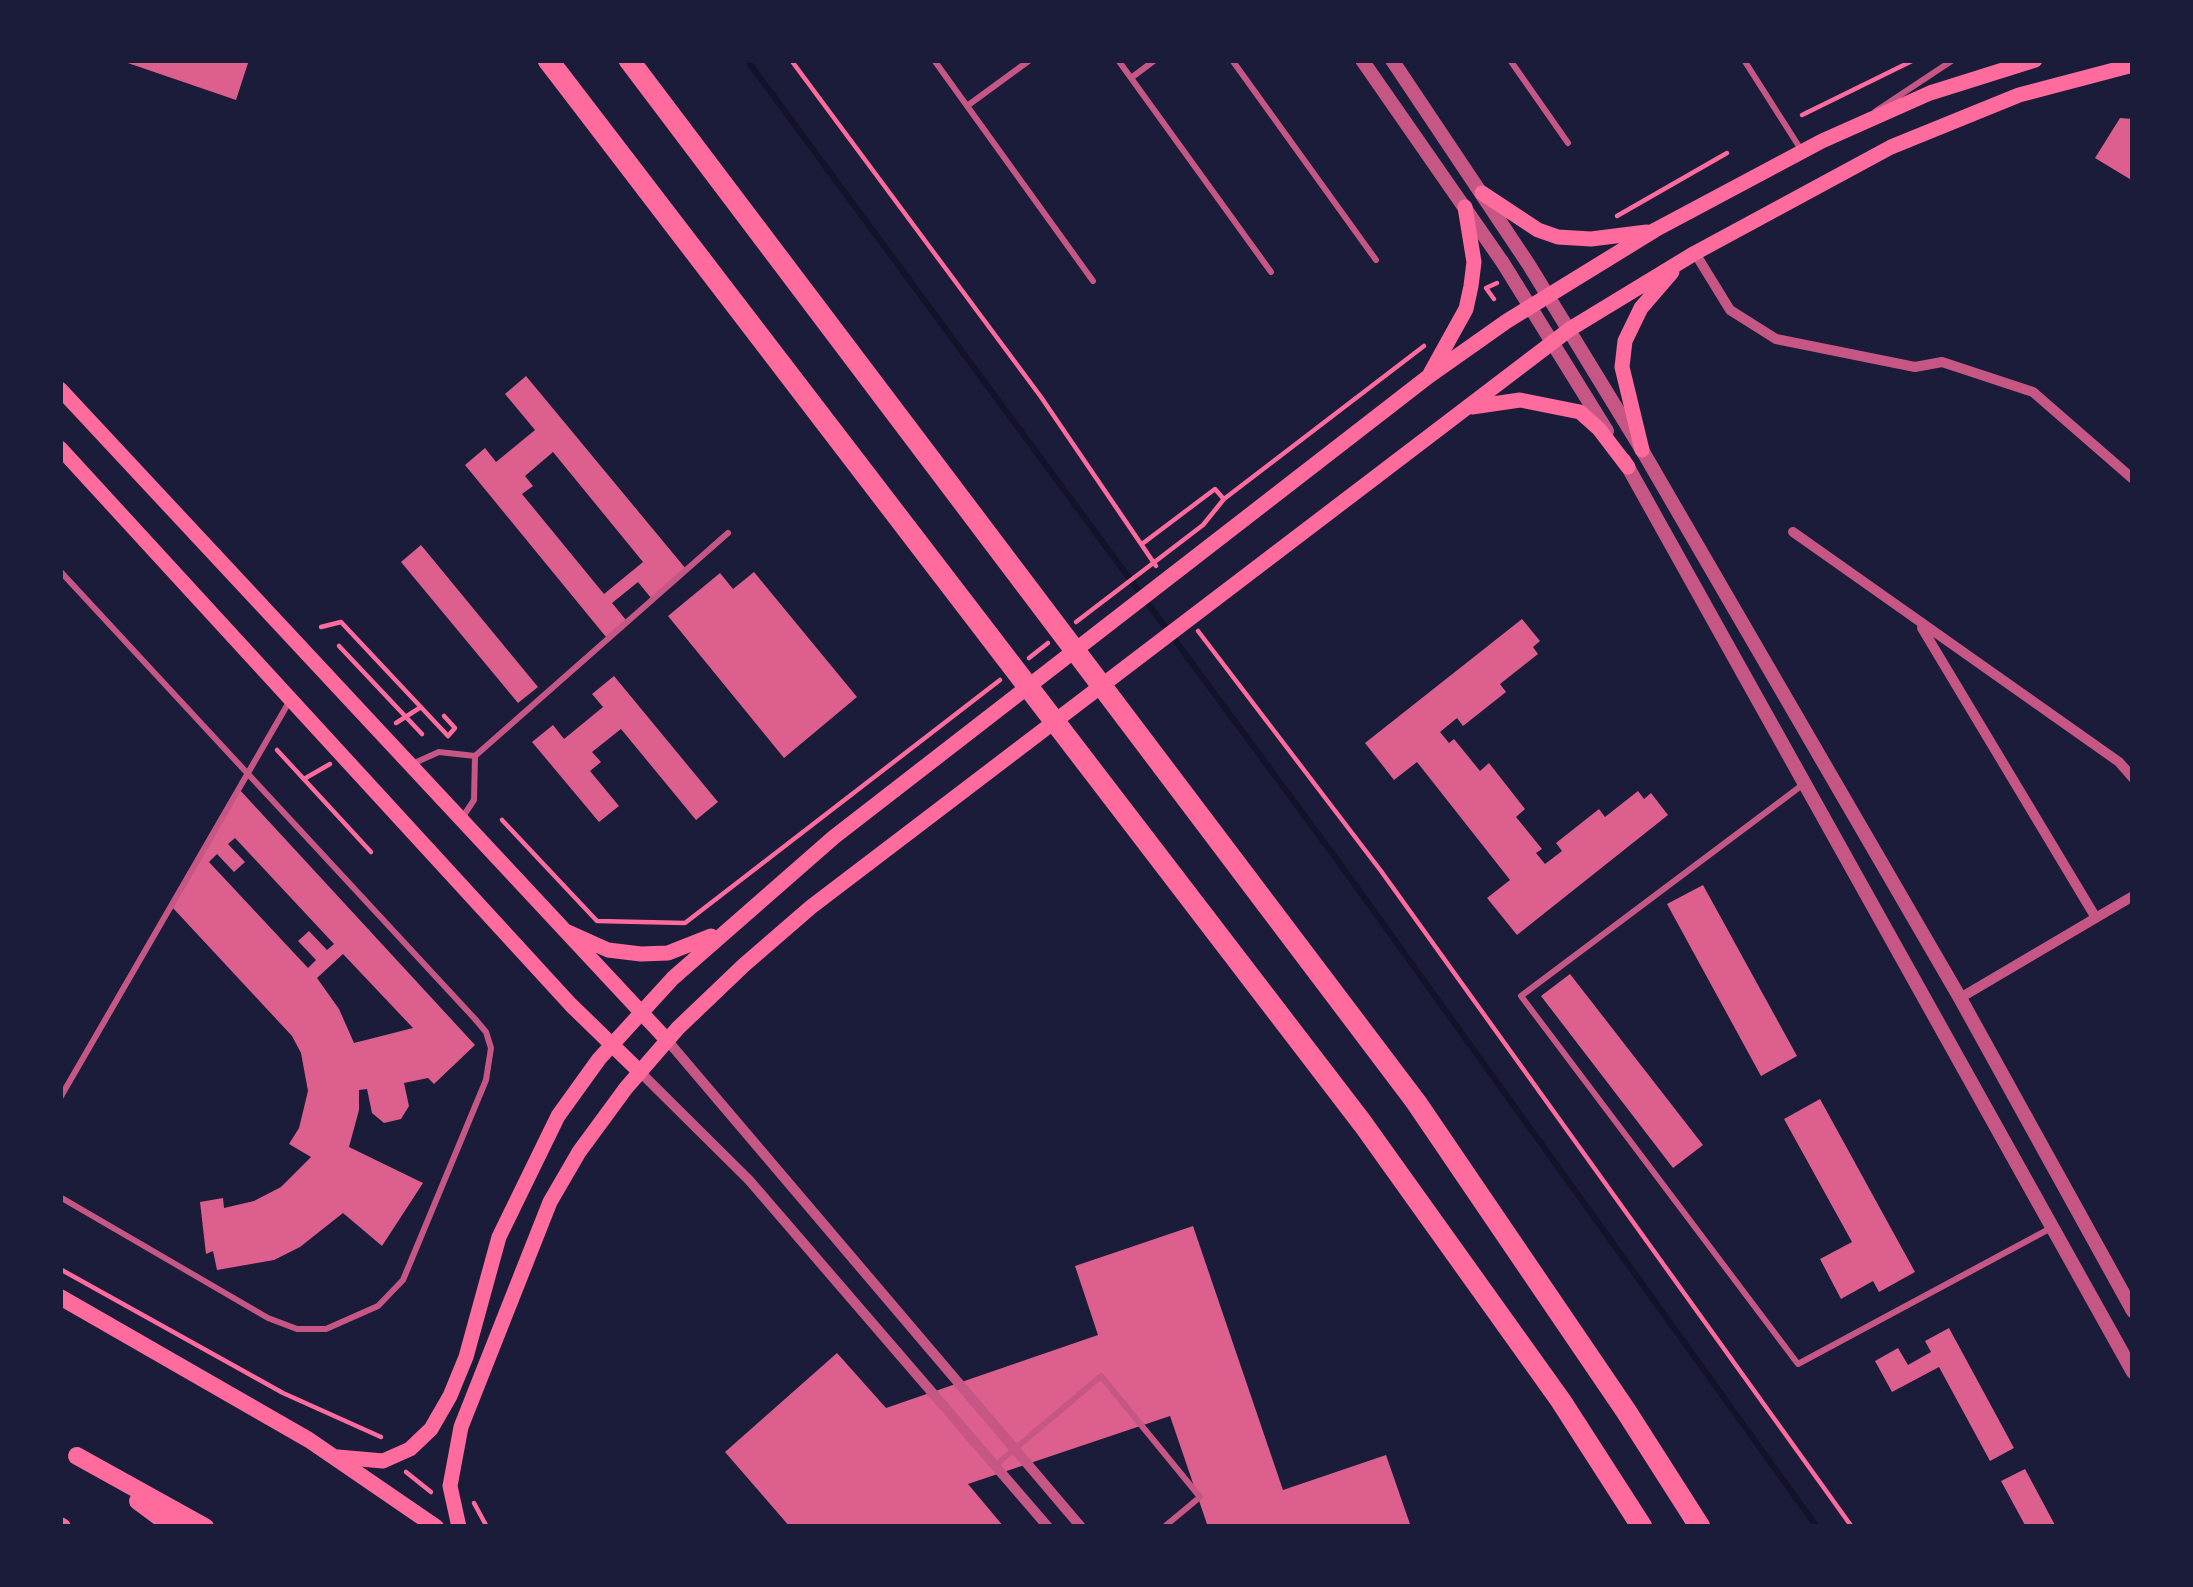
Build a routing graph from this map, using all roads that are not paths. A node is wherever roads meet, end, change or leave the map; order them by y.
1 (548, 60) edge
2 (629, 60) edge
3 (934, 60) edge
4 (1030, 60) edge
5 (1118, 60) edge
6 (1155, 60) edge
7 (1232, 60) edge
8 (1362, 60) edge
9 (1392, 60) edge
10 (1510, 60) edge
11 (1744, 60) edge
12 (1953, 60) edge
13 (2035, 60) edge
14 (2133, 64) edge
15 (1131, 78) junction
16 (967, 106) junction
17 (1863, 121) junction
18 (1568, 143) dead end
19 (1802, 151) junction
20 (1482, 194) junction
21 (1465, 208) junction
22 (1655, 230) junction
23 (1695, 253) junction
24 (1376, 260) dead end
25 (1271, 272) dead end
26 (1093, 281) dead end
27 (1549, 295) junction
28 (1530, 306) junction
29 (1570, 329) junction
30 (1552, 340) junction
31 (1429, 376) junction
32 (60, 388) edge
33 (1448, 419) junction
34 (60, 448) edge
35 (1642, 450) junction
36 (1628, 467) junction
37 (2133, 478) edge
38 (728, 532) dead end
39 (1793, 532) dead end
40 (60, 571) edge
41 (1917, 620) junction
42 (291, 699) junction
43 (476, 756) junction
44 (408, 765) junction
45 (248, 772) junction
46 (2133, 778) edge
47 (1805, 782) junction
48 (460, 821) junction
49 (2133, 896) edge
50 (2096, 918) junction
51 (737, 922) junction
52 (556, 924) junction
53 (1960, 998) junction
54 (641, 1012) junction
55 (668, 1040) junction
56 (612, 1045) junction
57 (640, 1072) junction
58 (60, 1098) edge
59 (60, 1197) edge
60 (2054, 1227) junction
61 (60, 1297) edge
62 (2133, 1311) edge
63 (2133, 1372) edge
64 (1014, 1450) junction
65 (68, 1451) edge
66 (334, 1456) junction
67 (995, 1466) junction
68 (173, 1527) edge
69 (206, 1527) edge
70 (436, 1527) edge
71 (459, 1527) edge
72 (1048, 1527) edge
73 (1081, 1527) edge
74 (1164, 1527) edge
75 (1642, 1527) edge
76 (1700, 1527) edge

1 - 75 highway
2 - 76 highway
3 - 16 lane
4 - 16 lane
5 - 15 lane
6 - 15 lane
7 - 24 lane
8 - 21 street
9 - 20 street
10 - 18 lane
11 - 19 lane
12 - 17 lane
13 - 17 main road
14 - 23 main road
15 - 25 lane
16 - 26 lane
17 - 19 main road
19 - 22 main road
20 - 22 main road
20 - 27 street
21 - 28 street
21 - 31 main road
22 - 27 main road
23 - 29 main road
23 - 35 main road
23 - 37 street
27 - 28 main road
27 - 29 street
28 - 30 street
28 - 31 main road
29 - 30 main road
29 - 35 street
30 - 33 main road
30 - 36 street
31 - 51 main road
32 - 44 main road
33 - 36 main road
33 - 55 main road
34 - 42 main road
35 - 53 street
36 - 47 street
38 - 43 lane
39 - 41 street
40 - 45 lane
41 - 46 street
41 - 50 street
42 - 45 lane
42 - 56 main road
43 - 44 lane
43 - 48 lane
44 - 48 main road
45 - 58 lane
45 - 59 lane
47 - 60 street
47 - 60 lane
48 - 52 main road
49 - 50 street
50 - 53 street
51 - 52 main road
51 - 54 main road
52 - 54 main road
53 - 62 street
54 - 55 main road
54 - 56 main road
55 - 57 main road
55 - 64 street
56 - 57 main road
56 - 66 main road
57 - 67 street
57 - 71 main road
60 - 63 street
61 - 66 main road
64 - 67 lane
64 - 73 street
64 - 74 lane
65 - 68 highway
65 - 69 highway
66 - 70 main road
67 - 72 street

